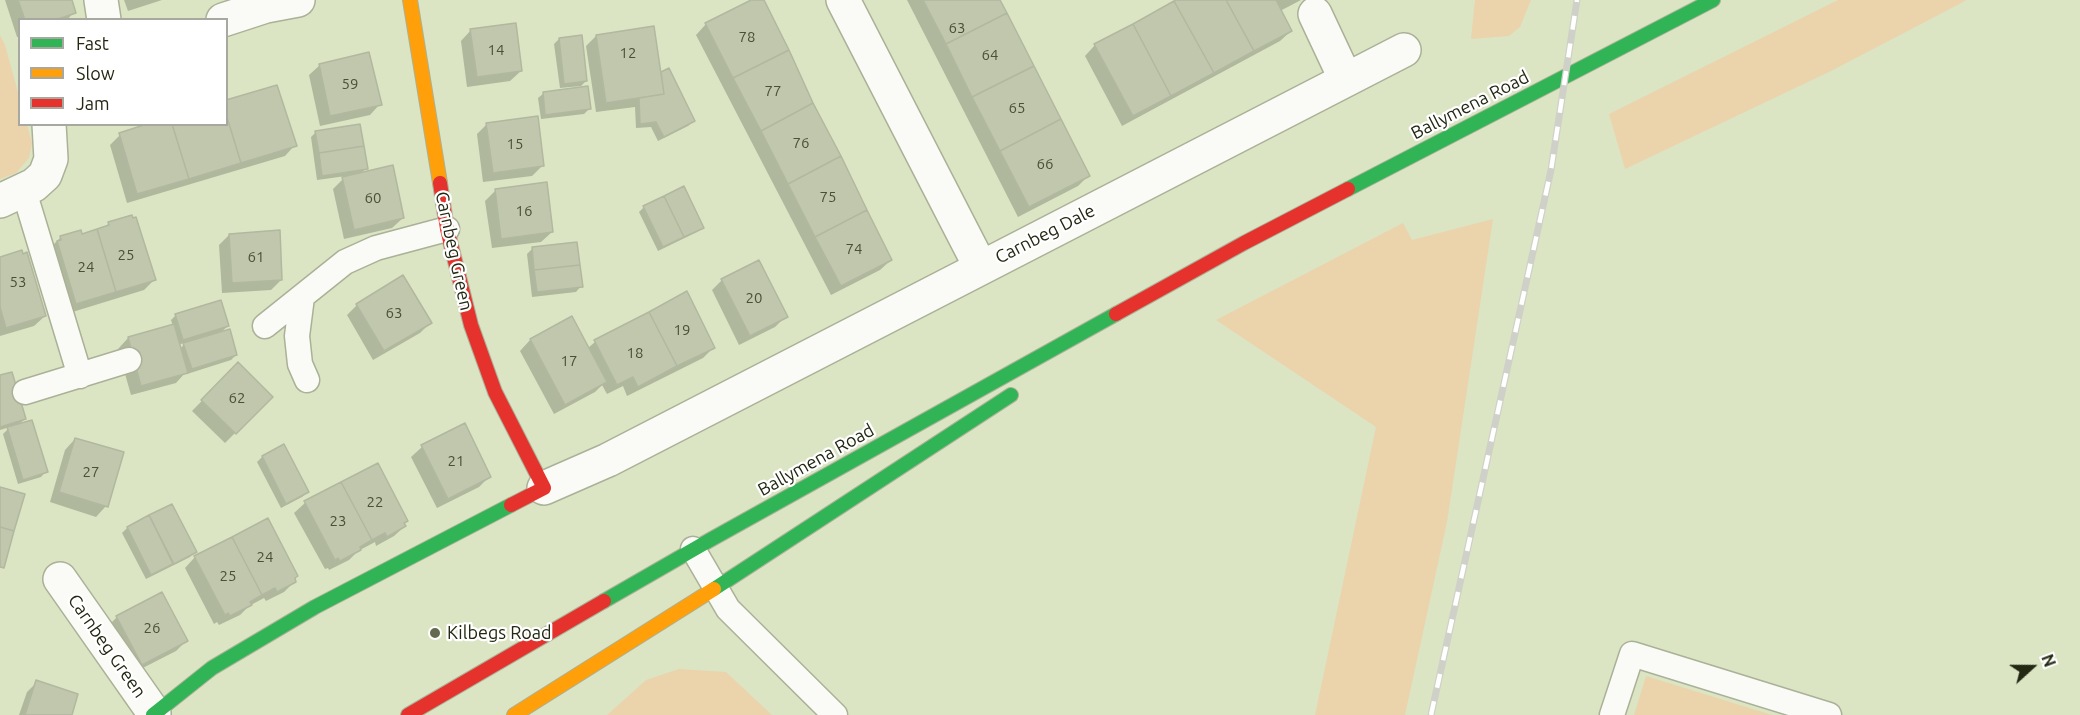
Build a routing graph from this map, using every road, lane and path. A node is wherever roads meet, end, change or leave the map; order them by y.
1 (100, 0) edge
2 (298, 0) edge
3 (410, 0) edge
4 (843, 0) edge
5 (1713, 0) edge
6 (1315, 14) dead end
7 (104, 18) edge
8 (228, 18) edge
9 (1404, 50) dead end
10 (1346, 80) junction
11 (49, 126) edge
12 (12, 196) edge
13 (447, 229) junction
14 (1244, 243) junction
15 (981, 268) junction
16 (302, 297) junction
17 (265, 326) dead end
18 (1084, 348) dead end
19 (129, 360) dead end
20 (80, 376) junction
21 (307, 380) dead end
22 (1024, 387) dead end
23 (25, 392) dead end
24 (544, 488) junction
25 (693, 549) junction
26 (60, 579) dead end
27 (714, 589) junction
28 (153, 714) edge
29 (408, 715) edge
30 (514, 715) edge
31 (835, 715) edge
32 (1612, 715) edge
33 (1829, 715) edge

1 - 7 street
2 - 8 street
3 - 13 main road, Carnbeg Green
4 - 15 street, Carnbeg Dale
5 - 14 main road, Ballymena Road
6 - 10 street
9 - 10 street, Carnbeg Dale
10 - 15 street, Carnbeg Dale
11 - 12 street
12 - 20 lane
13 - 16 lane
13 - 24 main road, Carnbeg Green
14 - 18 main road, Ballymena Road
14 - 25 main road, Ballymena Road
15 - 24 street, Carnbeg Green
16 - 17 lane
16 - 21 lane
19 - 20 lane
20 - 23 lane
22 - 27 main road
24 - 28 main road, Carnbeg Green
25 - 27 lane
25 - 29 main road, Ballymena Road
26 - 28 street, Carnbeg Green
27 - 30 main road
27 - 31 lane
32 - 33 lane

